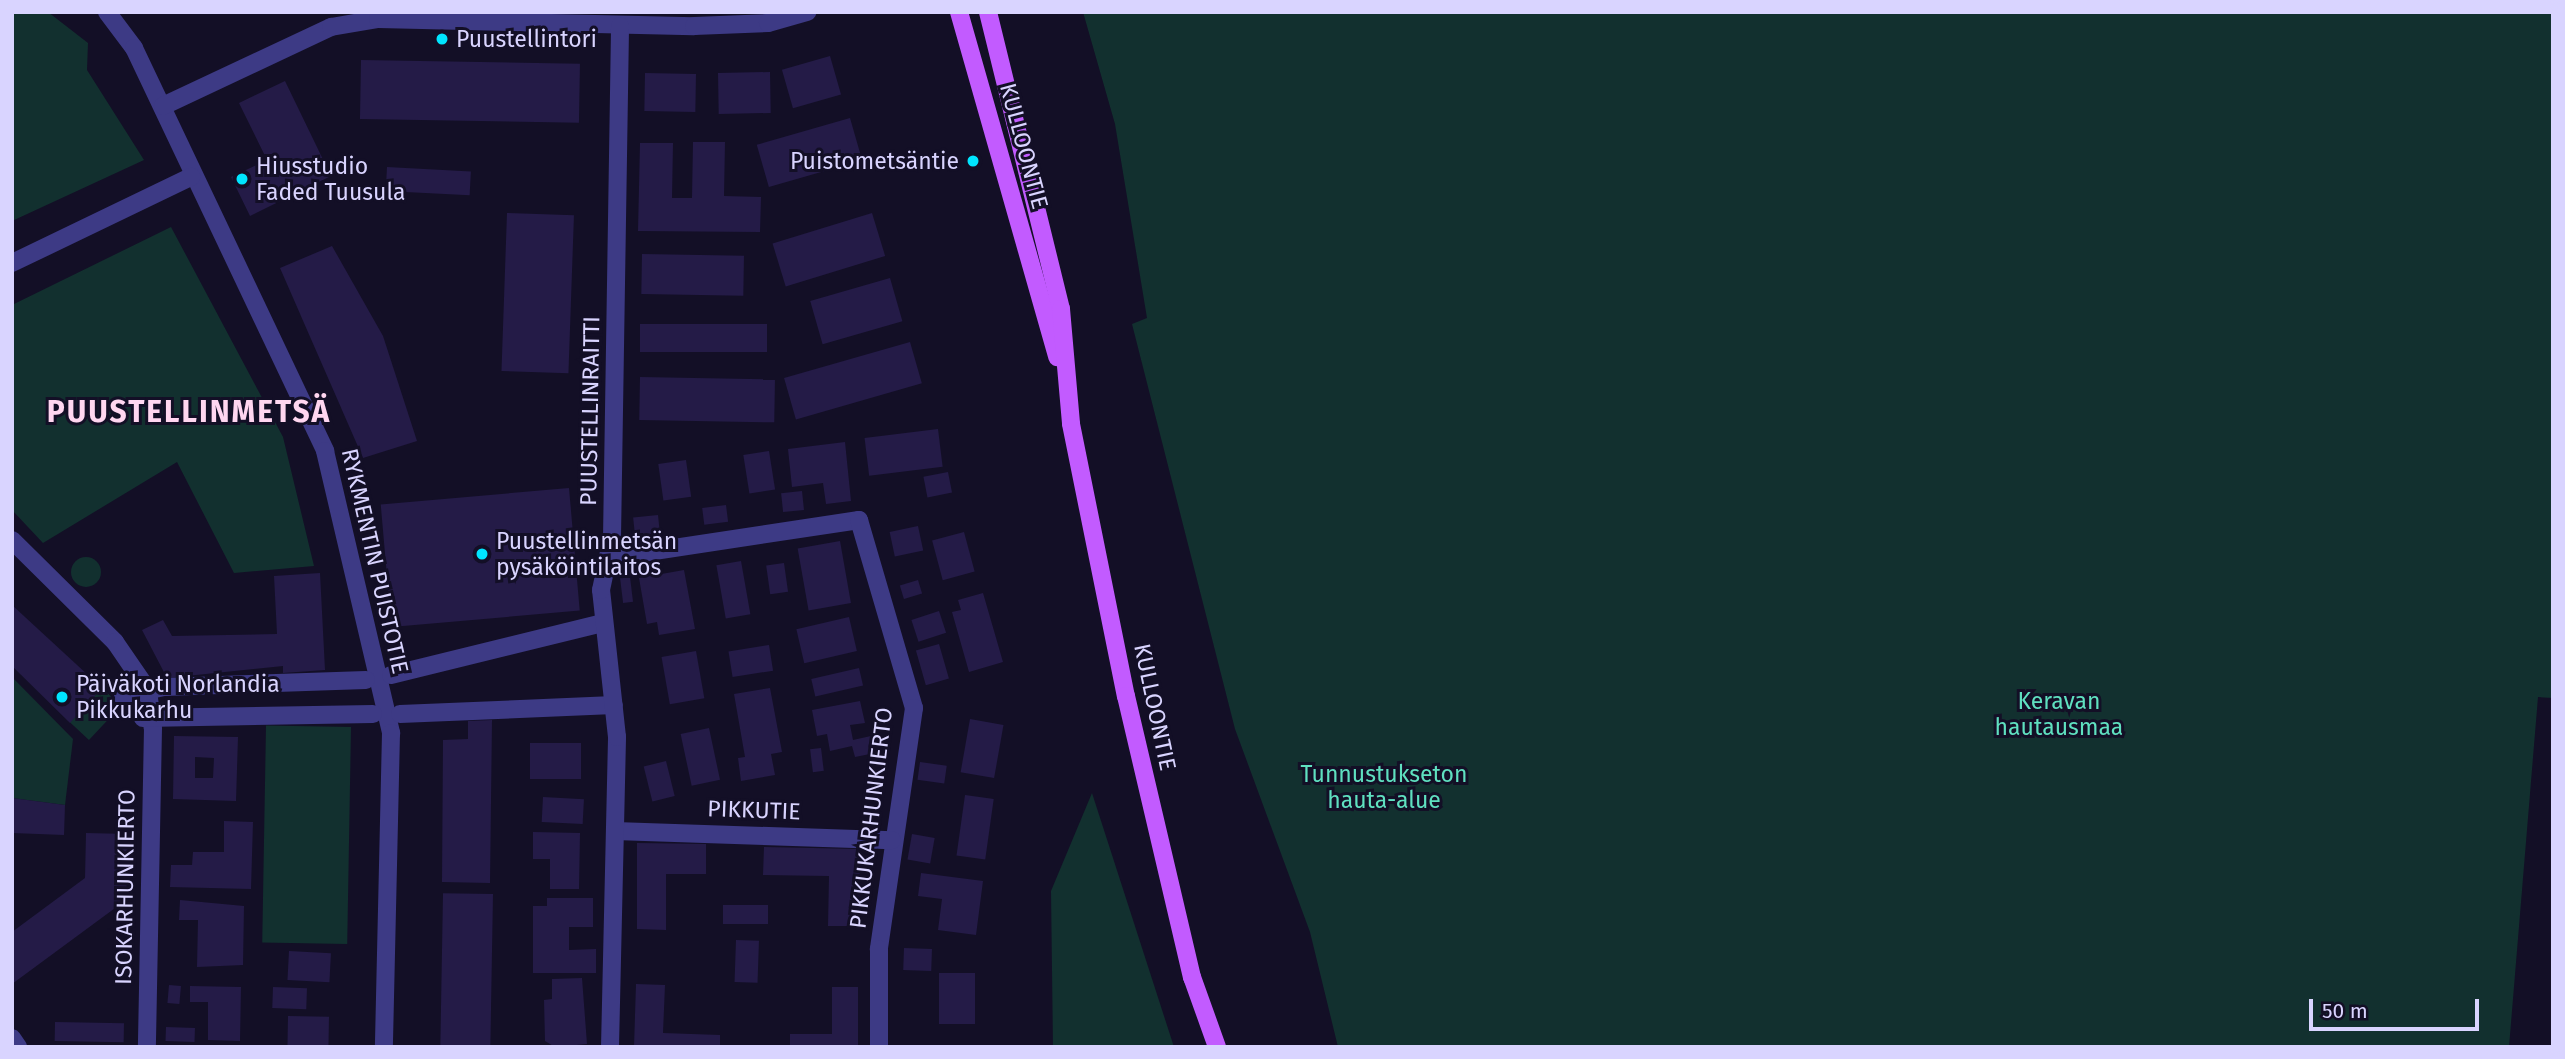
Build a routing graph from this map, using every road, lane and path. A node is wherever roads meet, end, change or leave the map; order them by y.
1 (107, 12) edge
2 (741, 12) edge
3 (807, 12) edge
4 (959, 12) edge
5 (988, 12) edge
6 (329, 20) edge
7 (620, 26) junction
8 (717, 26) junction
9 (163, 106) junction
10 (191, 177) junction
11 (12, 263) edge
12 (1063, 373) junction
13 (12, 540) edge
14 (608, 558) junction
15 (602, 623) junction
16 (391, 676) dead end
17 (366, 680) dead end
18 (148, 691) junction
19 (122, 696) dead end
20 (614, 705) junction
21 (373, 714) dead end
22 (400, 714) dead end
23 (149, 722) junction
24 (615, 831) junction
25 (892, 840) junction
26 (12, 1038) edge
27 (19, 1047) edge
28 (147, 1047) edge
29 (384, 1047) edge
30 (611, 1047) edge
31 (879, 1047) edge
32 (1217, 1047) edge

1 - 9 street, RYKMENTIN PUISTOTIE
2 - 8 street
3 - 8 street
4 - 12 main road, KULLOONTIE
5 - 12 main road, KULLOONTIE
6 - 7 street
6 - 9 street
7 - 8 street
7 - 14 street, PUUSTELLINRAITTI
9 - 10 street, RYKMENTIN PUISTOTIE
10 - 11 street
10 - 29 street, RYKMENTIN PUISTOTIE
12 - 32 main road, KULLOONTIE
13 - 18 street
14 - 15 street, PUUSTELLINRAITTI
14 - 25 street, PIKKUKARHUNKIERTO
15 - 16 street
15 - 20 street, PUUSTELLINRAITTI
17 - 18 street
18 - 19 street
18 - 23 street, ISOKARHUNKIERTO
20 - 22 street
20 - 24 street, PUUSTELLINRAITTI
21 - 23 street
23 - 28 street, ISOKARHUNKIERTO
24 - 25 street, PIKKUTIE
24 - 30 street, PUUSTELLINRAITTI
25 - 31 street, PIKKUKARHUNKIERTO
26 - 27 street

